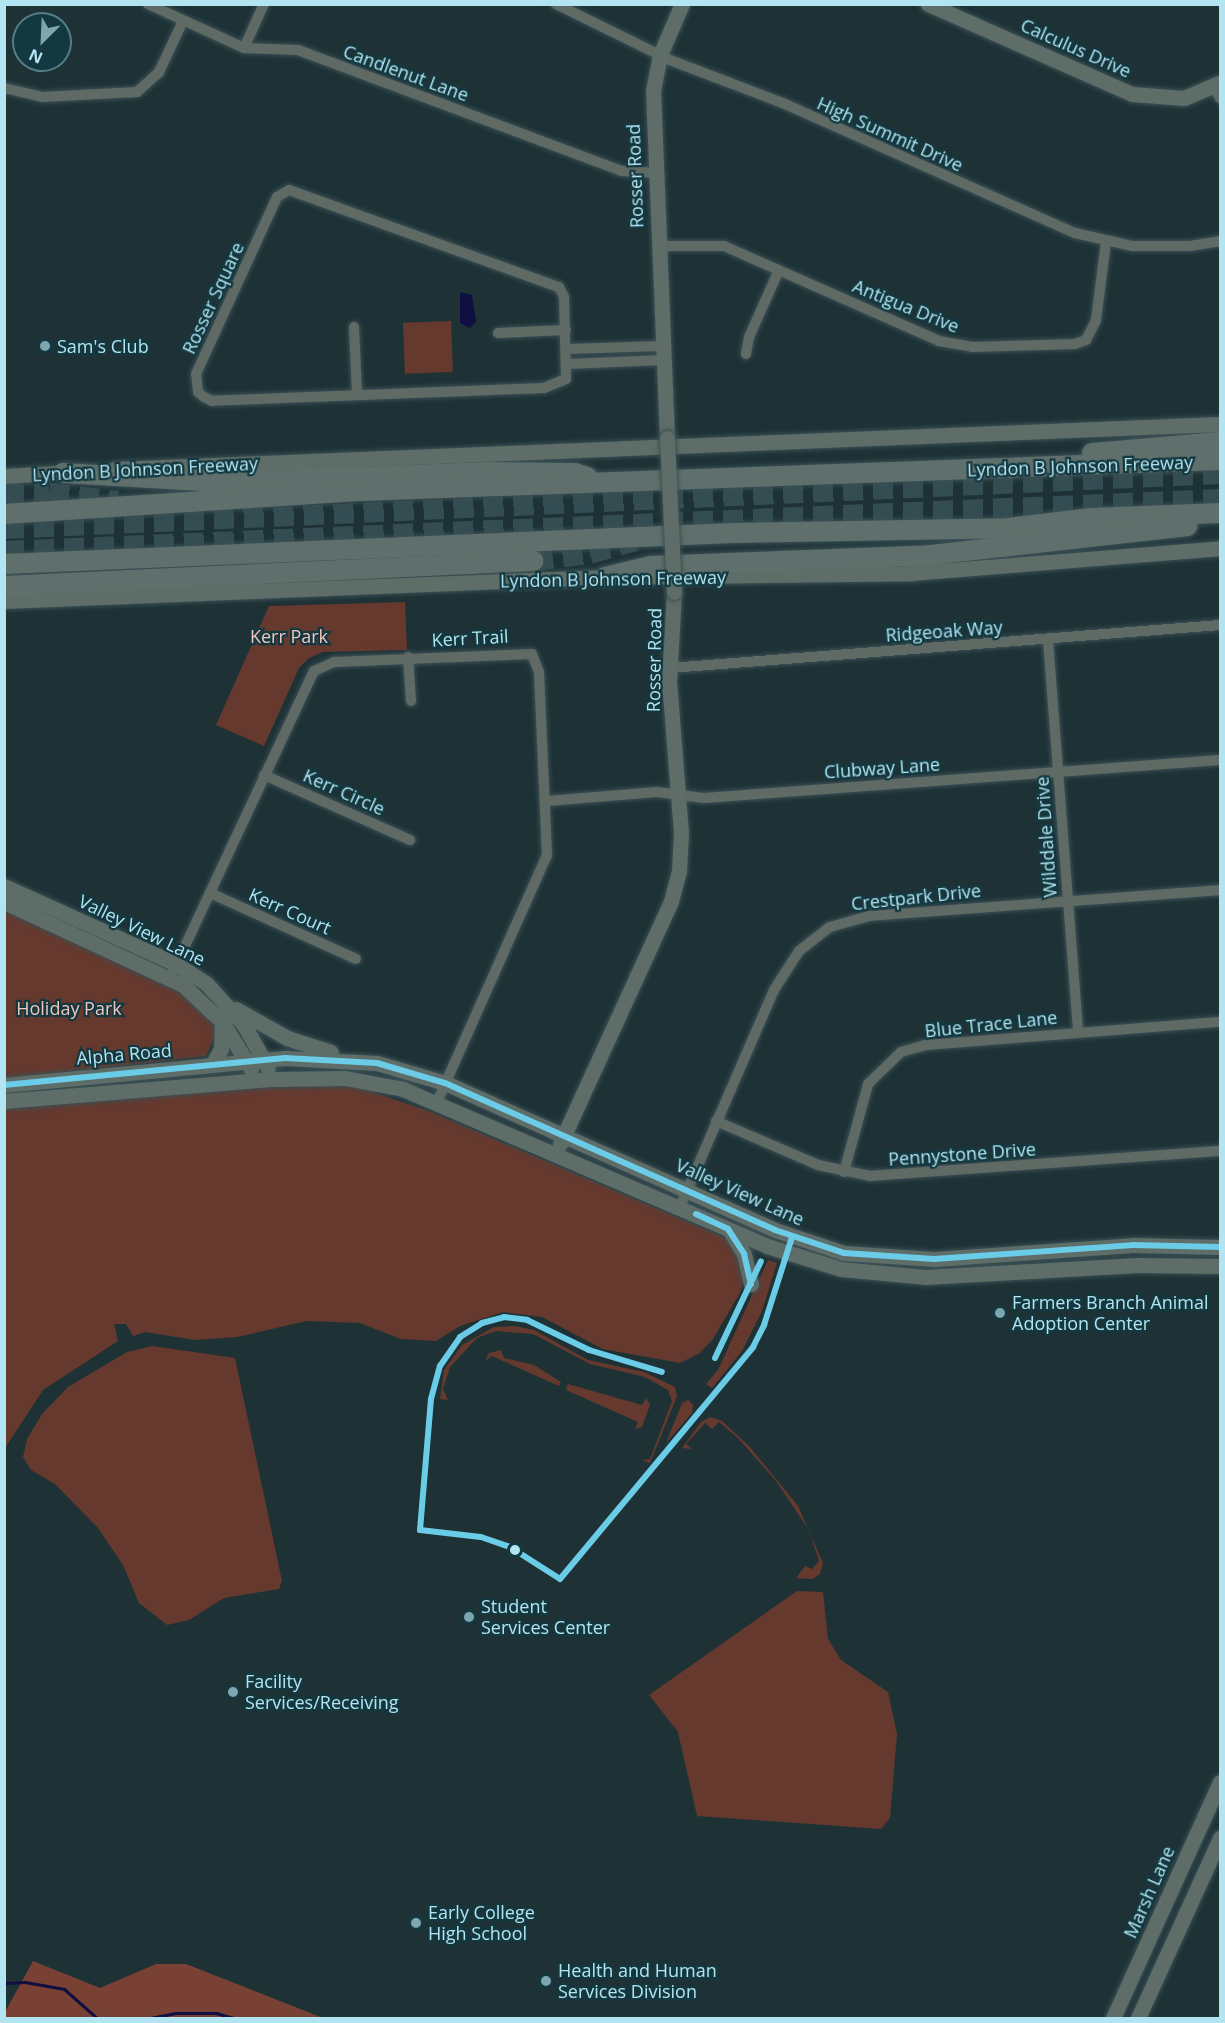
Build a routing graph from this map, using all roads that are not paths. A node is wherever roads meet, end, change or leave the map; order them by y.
1 (148, 4) edge
2 (264, 4) edge
3 (556, 4) edge
4 (682, 4) edge
5 (928, 4) edge
6 (183, 21) junction
7 (244, 48) junction
8 (660, 55) junction
9 (4, 87) edge
10 (1218, 89) edge
11 (655, 173) junction
12 (1106, 242) junction
13 (1220, 244) edge
14 (658, 246) junction
15 (779, 270) junction
16 (354, 327) dead end
17 (566, 330) junction
18 (498, 333) dead end
19 (567, 349) junction
20 (663, 353) junction
21 (746, 354) dead end
22 (568, 364) junction
23 (357, 394) junction
24 (1221, 424) edge
25 (1221, 442) edge
26 (1221, 460) edge
27 (1022, 468) junction
28 (63, 473) junction
29 (4, 477) edge
30 (612, 485) junction
31 (1221, 513) edge
32 (4, 514) edge
33 (1221, 518) edge
34 (1221, 548) edge
35 (533, 561) tunnel mouth
36 (4, 564) edge
37 (605, 577) junction
38 (4, 586) edge
39 (4, 600) edge
40 (1221, 626) edge
41 (1048, 640) junction
42 (408, 657) junction
43 (670, 668) junction
44 (411, 701) dead end
45 (1221, 760) edge
46 (1058, 771) junction
47 (264, 775) junction
48 (678, 794) junction
49 (547, 801) junction
50 (410, 840) dead end
51 (1221, 890) edge
52 (5, 892) edge
53 (210, 893) junction
54 (1068, 901) junction
55 (356, 959) dead end
56 (174, 972) junction
57 (226, 1003) junction
58 (222, 1022) junction
59 (1221, 1022) edge
60 (1078, 1032) junction
61 (264, 1060) junction
62 (357, 1060) junction
63 (246, 1061) junction
64 (212, 1065) junction
65 (273, 1079) junction
66 (257, 1080) junction
67 (445, 1083) junction
68 (4, 1085) edge
69 (4, 1101) edge
70 (437, 1102) junction
71 (716, 1121) junction
72 (564, 1136) junction
73 (1221, 1151) edge
74 (557, 1153) junction
75 (844, 1172) junction
76 (686, 1190) junction
77 (680, 1207) junction
78 (728, 1229) junction
79 (1215, 1246) edge
80 (1050, 1252) junction
81 (1214, 1264) edge
82 (1050, 1270) junction
83 (751, 1284) dead end
84 (1221, 1782) edge
85 (1221, 1838) edge
86 (1113, 2019) edge
87 (1138, 2019) edge

1 - 6 street, Candlenut Lane
2 - 7 street
3 - 8 street, High Summit Drive
4 - 8 main road, Rosser Road
5 - 10 main road, Calculus Drive
6 - 7 street, Candlenut Lane
6 - 9 street
7 - 11 street, Candlenut Lane
8 - 11 main road, Rosser Road
8 - 12 street, High Summit Drive
11 - 14 main road, Rosser Road
12 - 13 street, High Summit Drive
12 - 15 street, Antigua Drive
14 - 15 street, Antigua Drive
14 - 20 main road, Rosser Road
15 - 21 street
16 - 23 street
17 - 18 street
17 - 19 street, Rosser Square
17 - 23 street, Rosser Square
19 - 20 street
19 - 22 street, Rosser Square
20 - 22 street
20 - 43 main road, Rosser Road, bridge
22 - 23 street, Rosser Square
24 - 28 main road, Lyndon B Johnson Freeway
25 - 27 highway
26 - 27 highway, Lyndon B Johnson Freeway
27 - 30 highway, Lyndon B Johnson Freeway
28 - 29 main road, Lyndon B Johnson Freeway
28 - 30 highway
30 - 32 highway, Lyndon B Johnson Freeway
31 - 36 highway
33 - 37 highway
34 - 37 main road, Lyndon B Johnson Freeway
35 - 38 highway
37 - 39 main road, Lyndon B Johnson Freeway
40 - 41 street, Ridgeoak Way
41 - 43 street, Ridgeoak Way
41 - 46 street, Wilddale Drive
42 - 44 street
42 - 47 street, Kerr Trail
42 - 49 street, Kerr Trail
43 - 48 main road, Rosser Road
45 - 46 street, Clubway Lane
46 - 48 street, Clubway Lane
46 - 54 street, Wilddale Drive
47 - 50 street, Kerr Circle
47 - 53 street, Kerr Trail
48 - 49 street, Clubway Lane
48 - 72 main road, Rosser Road
49 - 67 street, Kerr Trail
51 - 54 street, Crestpark Drive
52 - 56 main road, Valley View Lane
53 - 55 street, Kerr Court
53 - 56 street, Kerr Trail
54 - 60 street, Wilddale Drive
54 - 71 street, Crestpark Drive
56 - 57 main road, Valley View Lane
56 - 58 main road, Valley View Lane
57 - 61 main road, Valley View Lane
57 - 62 main road
58 - 63 main road, Valley View Lane
58 - 64 main road
59 - 60 street, Blue Trace Lane
60 - 75 street, Blue Trace Lane
61 - 62 main road, Valley View Lane
61 - 63 main road, Valley View Lane
61 - 65 main road, Valley View Lane
62 - 67 main road, Valley View Lane
63 - 64 main road, Alpha Road
63 - 66 main road, Valley View Lane
64 - 68 main road, Alpha Road
65 - 66 main road, Valley View Lane
65 - 70 main road, Valley View Lane
66 - 69 main road, Alpha Road
67 - 70 street, Kerr Trail
67 - 72 main road, Valley View Lane
70 - 74 main road, Valley View Lane
71 - 75 street, Pennystone Drive
71 - 76 street, Crestpark Drive
72 - 74 main road, Rosser Road
72 - 76 main road, Valley View Lane
73 - 75 street, Pennystone Drive
74 - 77 main road, Valley View Lane
76 - 77 street, Crestpark Drive
76 - 80 main road, Valley View Lane
77 - 78 main road, Valley View Lane
78 - 82 main road, Valley View Lane
78 - 83 main road
79 - 80 main road, Valley View Lane
79 - 81 main road
80 - 82 main road
81 - 82 main road, Valley View Lane
84 - 86 main road, Marsh Lane
85 - 87 main road

